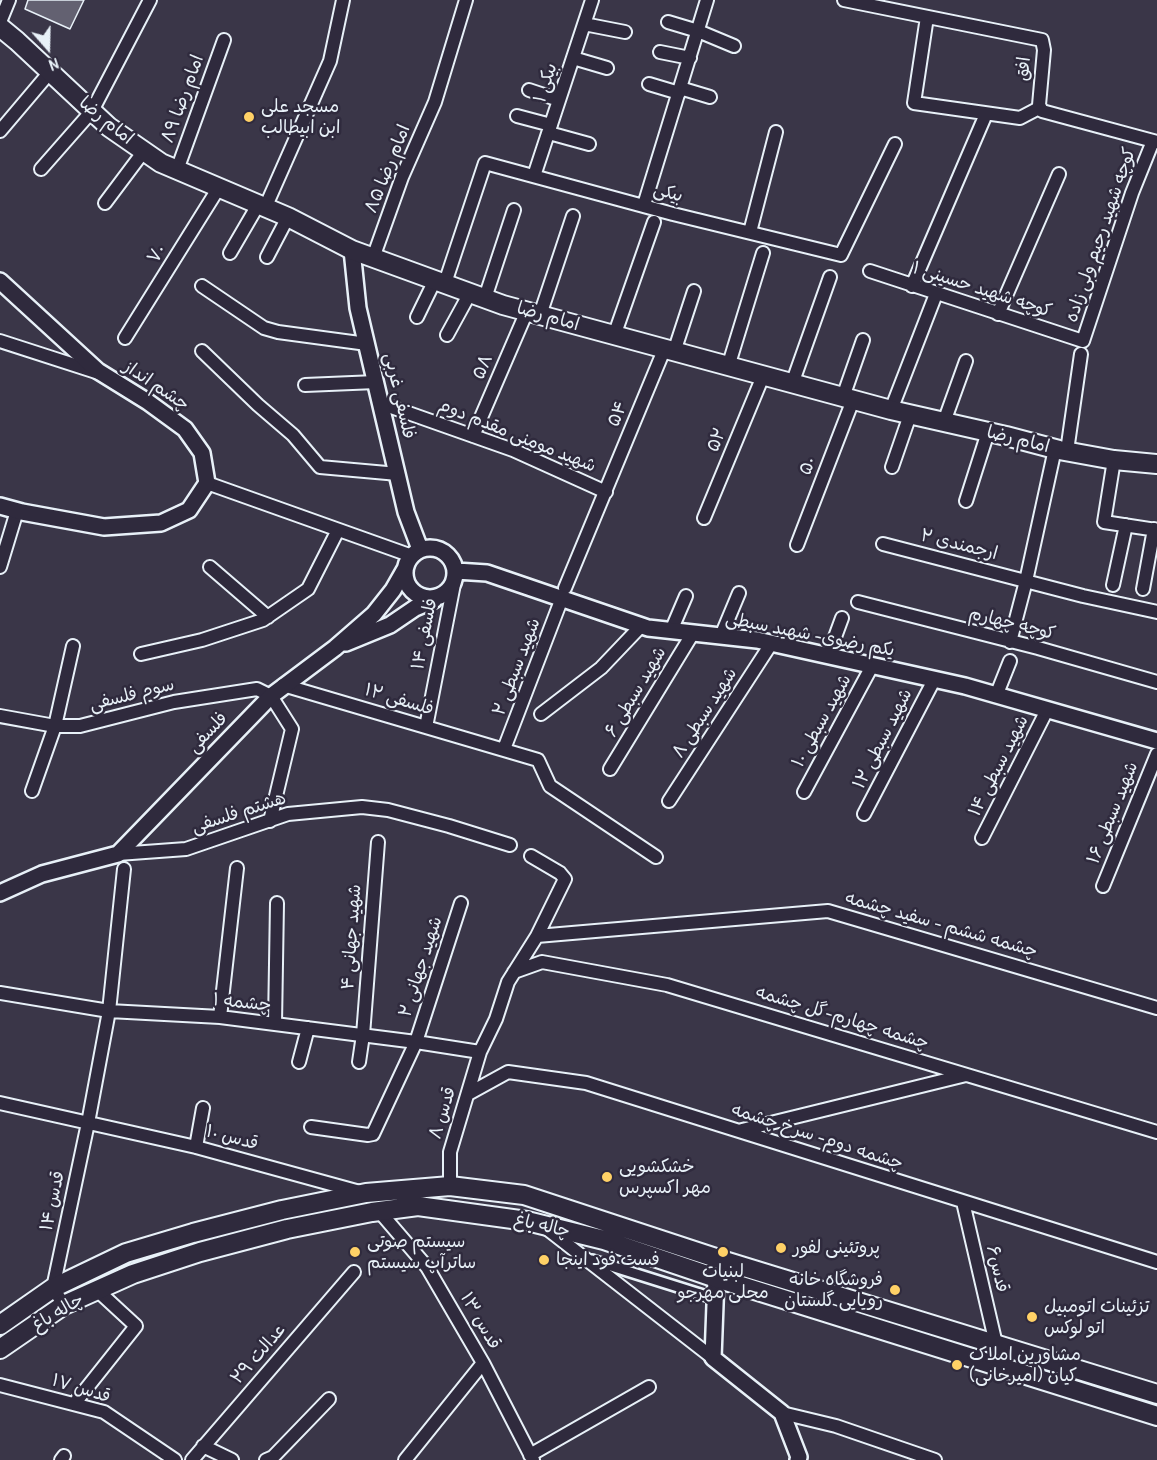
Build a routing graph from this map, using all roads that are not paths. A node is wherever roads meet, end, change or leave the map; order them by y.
1 (9, 0) edge
2 (150, 0) edge
3 (343, 0) edge
4 (466, 0) edge
5 (592, 0) edge
6 (707, 0) edge
7 (844, 0) edge
8 (927, 17) junction
9 (0, 22) edge
10 (668, 22) dead end
11 (584, 24) junction
12 (0, 27) edge
13 (698, 30) junction
14 (626, 32) dead end
15 (224, 40) dead end
16 (734, 46) dead end
17 (660, 52) dead end
18 (573, 58) junction
19 (690, 58) junction
20 (607, 68) dead end
21 (50, 72) junction
22 (649, 84) dead end
23 (529, 90) dead end
24 (680, 90) junction
25 (710, 97) dead end
26 (559, 100) junction
27 (1039, 108) junction
28 (92, 111) junction
29 (986, 114) junction
30 (517, 116) dead end
31 (550, 129) junction
32 (0, 131) edge
33 (776, 132) dead end
34 (1155, 142) edge
35 (589, 144) dead end
36 (895, 144) dead end
37 (144, 152) junction
38 (41, 169) dead end
39 (177, 170) junction
40 (1059, 174) dead end
41 (534, 176) junction
42 (218, 189) junction
43 (105, 203) dead end
44 (644, 205) junction
45 (261, 206) junction
46 (514, 210) dead end
47 (573, 216) dead end
48 (288, 217) junction
49 (654, 222) dead end
50 (750, 232) junction
51 (352, 250) junction
52 (230, 253) dead end
53 (764, 253) dead end
54 (267, 257) dead end
55 (373, 258) junction
56 (870, 271) dead end
57 (830, 277) dead end
58 (0, 281) edge
59 (440, 282) junction
60 (202, 286) dead end
61 (912, 286) junction
62 (694, 291) dead end
63 (936, 294) junction
64 (478, 296) junction
65 (534, 313) junction
66 (998, 314) junction
67 (417, 317) dead end
68 (447, 335) dead end
69 (614, 336) junction
70 (126, 338) dead end
71 (863, 340) dead end
72 (0, 341) edge
73 (1083, 341) joint
74 (367, 344) junction
75 (202, 351) dead end
76 (669, 351) junction
77 (1081, 354) dead end
78 (966, 361) dead end
79 (728, 367) junction
80 (106, 376) junction
81 (763, 376) junction
82 (376, 382) junction
83 (792, 384) junction
84 (305, 385) dead end
85 (848, 399) junction
86 (380, 404) junction
87 (891, 410) junction
88 (910, 415) junction
89 (944, 422) junction
90 (987, 432) junction
91 (473, 436) junction
92 (1061, 450) junction
93 (1114, 460) junction
94 (1157, 464) edge
95 (892, 467) dead end
96 (398, 474) junction
97 (207, 483) junction
98 (606, 492) junction
99 (966, 501) dead end
100 (0, 506) edge
101 (17, 511) junction
102 (704, 518) dead end
103 (1126, 525) junction
104 (338, 530) junction
105 (1156, 530) edge
106 (884, 544) dead end
107 (797, 545) dead end
108 (412, 558) junction
109 (0, 567) edge
110 (210, 567) dead end
111 (455, 578) junction
112 (1026, 581) junction
113 (1113, 585) dead end
114 (1143, 589) dead end
115 (564, 593) junction
116 (740, 593) dead end
117 (686, 596) dead end
118 (440, 597) junction
119 (858, 602) dead end
120 (1157, 612) edge
121 (268, 617) junction
122 (842, 618) dead end
123 (641, 626) junction
124 (671, 631) junction
125 (693, 633) junction
126 (721, 636) junction
127 (1010, 642) junction
128 (771, 644) junction
129 (73, 646) dead end
130 (335, 648) junction
131 (141, 654) dead end
132 (828, 656) junction
133 (1010, 661) dead end
134 (872, 666) junction
135 (934, 680) junction
136 (1157, 682) edge
137 (277, 691) junction
138 (996, 696) junction
139 (1047, 710) junction
140 (541, 714) dead end
141 (4, 717) edge
142 (56, 726) junction
143 (426, 727) junction
144 (0, 729) edge
145 (1157, 741) edge
146 (504, 749) junction
147 (1157, 754) edge
148 (610, 769) dead end
149 (32, 791) dead end
150 (804, 792) dead end
151 (669, 801) dead end
152 (864, 814) dead end
153 (270, 821) junction
154 (982, 838) dead end
155 (378, 842) dead end
156 (510, 845) dead end
157 (118, 854) junction
158 (531, 856) dead end
159 (656, 857) dead end
160 (124, 868) dead end
161 (237, 868) dead end
162 (1103, 886) dead end
163 (0, 894) edge
164 (277, 903) dead end
165 (460, 903) dead end
166 (537, 936) junction
167 (514, 972) junction
168 (0, 993) edge
169 (1157, 1008) edge
170 (109, 1011) junction
171 (220, 1017) junction
172 (275, 1024) junction
173 (308, 1028) junction
174 (363, 1035) junction
175 (416, 1041) junction
176 (480, 1052) junction
177 (299, 1062) dead end
178 (359, 1062) dead end
179 (968, 1075) junction
180 (468, 1094) junction
181 (0, 1103) edge
182 (203, 1108) dead end
183 (88, 1123) junction
184 (311, 1127) dead end
185 (740, 1131) junction
186 (1157, 1132) edge
187 (196, 1147) junction
188 (450, 1186) junction
189 (366, 1193) junction
190 (963, 1202) junction
191 (379, 1211) junction
192 (543, 1225) junction
193 (581, 1257) junction
194 (1157, 1262) edge
195 (354, 1272) dead end
196 (716, 1278) junction
197 (53, 1288) junction
198 (97, 1290) junction
199 (716, 1299) junction
200 (64, 1305) junction
201 (0, 1324) edge
202 (996, 1344) junction
203 (0, 1350) edge
204 (713, 1358) junction
205 (483, 1363) junction
206 (0, 1385) edge
207 (649, 1387) dead end
208 (1157, 1394) edge
209 (329, 1399) dead end
210 (74, 1404) junction
211 (782, 1413) junction
212 (1157, 1416) edge
213 (203, 1446) junction
214 (531, 1458) edge
215 (176, 1460) edge
216 (192, 1460) edge
217 (232, 1460) edge
218 (266, 1460) edge
219 (405, 1460) edge
220 (798, 1460) edge
221 (935, 1460) edge

1 - 9 street
2 - 28 street
3 - 45 street
4 - 55 street, امام رضا ۸۵
5 - 11 street, ۱ بیکی
6 - 13 street
7 - 8 street, افق
8 - 27 street, افق
8 - 29 street
10 - 13 street
11 - 14 street
11 - 18 street, ۱ بیکی
12 - 21 main road, امام رضا
13 - 16 street
13 - 19 street
15 - 39 street, امام رضا ۸۹
17 - 19 street
18 - 20 street
18 - 26 street, ۱ بیکی
19 - 24 street
21 - 28 main road, امام رضا
21 - 32 street
22 - 24 street
23 - 26 street
24 - 25 street
24 - 44 street
26 - 31 street, ۱ بیکی
27 - 29 street
27 - 34 street, افق
28 - 37 main road, امام رضا
28 - 38 street
29 - 61 street
30 - 31 street
31 - 35 street
31 - 41 street, ۱ بیکی
33 - 50 street
34 - 73 street, کوچه شهید رحیم ولی زاده
36 - 50 street, بیکی
37 - 39 main road, امام رضا
37 - 43 street
39 - 42 main road, امام رضا
40 - 66 street
41 - 44 street, بیکی
41 - 59 street, بیکی
42 - 45 main road, امام رضا
42 - 70 street, ۷۰
44 - 50 street, بیکی
45 - 48 main road, امام رضا
45 - 52 street
46 - 64 street
47 - 65 street, ۵۸
48 - 51 main road, امام رضا
48 - 54 street
49 - 69 street
51 - 55 main road, امام رضا
51 - 74 street, فلسفی غربی
53 - 79 street
55 - 59 main road, امام رضا
56 - 61 street, کوچه شهید حسینی ۱
57 - 83 street
58 - 80 street, چشم انداز
59 - 64 main road, امام رضا
59 - 67 street
60 - 74 street
61 - 63 street, کوچه شهید حسینی ۱
62 - 76 street, ۵۴
63 - 66 street, کوچه شهید حسینی ۱
63 - 87 street
64 - 65 main road, امام رضا
64 - 68 street
65 - 69 main road, امام رضا
65 - 91 street, ۵۸
66 - 73 street, کوچه شهید حسینی ۱
69 - 76 main road, امام رضا
71 - 85 street, ۵۰
72 - 80 street
74 - 82 street, فلسفی غربی
75 - 96 street
76 - 79 main road, امام رضا
76 - 98 street, ۵۴
77 - 92 street
78 - 89 street
79 - 81 main road, امام رضا
80 - 97 street, چشم انداز
81 - 83 main road, امام رضا
81 - 102 street, ۵۲
82 - 84 street
82 - 86 street, فلسفی غربی
83 - 85 main road, امام رضا
85 - 87 main road, امام رضا
85 - 107 street, ۵۰
86 - 91 street, شهید مومنی مقدم دوم
86 - 96 street, فلسفی غربی
87 - 88 main road, امام رضا
88 - 89 main road, امام رضا
88 - 95 street
89 - 90 main road, امام رضا
90 - 92 main road, امام رضا
90 - 99 street
91 - 98 street, شهید مومنی مقدم دوم
92 - 93 main road, امام رضا
92 - 112 street
93 - 94 main road, امام رضا
93 - 103 street
96 - 108 street, فلسفی غربی
97 - 101 street
97 - 104 street
98 - 115 street, ۵۴
100 - 101 street
101 - 109 street
103 - 105 street
103 - 113 street
104 - 108 street
104 - 121 street
105 - 114 street
106 - 112 street, ۲ ارجمندی
108 - 111 street
108 - 118 street
108 - 130 street
110 - 121 street
111 - 115 street, یکم رضوی- شهید سبطی
111 - 118 street
111 - 143 street, ۱۴ فلسفی
112 - 120 street, ۲ ارجمندی
112 - 127 street
115 - 123 street, یکم رضوی- شهید سبطی
115 - 146 street, ۲ شهید سبطی
116 - 126 street
117 - 124 street
118 - 130 street
119 - 127 street, کوچه چهارم
121 - 131 street
122 - 132 street
123 - 124 street, یکم رضوی- شهید سبطی
123 - 140 street
124 - 125 street, یکم رضوی- شهید سبطی
125 - 126 street, یکم رضوی- شهید سبطی
125 - 148 street, ۶ شهید سبطی
126 - 128 street, یکم رضوی- شهید سبطی
127 - 136 street, کوچه چهارم
128 - 132 street, یکم رضوی- شهید سبطی
128 - 151 street, ۸ شهید سبطی
129 - 142 street
130 - 137 street, فلسفی
132 - 134 street, یکم رضوی- شهید سبطی
133 - 138 street
134 - 135 street, یکم رضوی- شهید سبطی
134 - 150 street, ۱۰ شهید سبطی
135 - 138 street, یکم رضوی- شهید سبطی
135 - 152 street, ۱۲ شهید سبطی
137 - 142 street, سوم فلسفی
137 - 143 street, ۱۲ فلسفی
137 - 153 street
137 - 157 street, فلسفی
138 - 139 street, یکم رضوی- شهید سبطی
139 - 145 street, یکم رضوی- شهید سبطی
139 - 154 street, شهید سبطی ۱۴
141 - 142 street, سوم فلسفی
141 - 144 street
142 - 149 street
143 - 146 street, ۱۲ فلسفی
146 - 159 street, ۱۲ فلسفی
147 - 162 street, شهید سبطی ۱۶
153 - 156 street, هشتم فلسفی
153 - 157 street, هشتم فلسفی
155 - 174 street, ۴ شهید جهانی
157 - 163 street
158 - 166 street
160 - 170 street, قدس ۱۴
161 - 171 street
164 - 172 street
165 - 175 street, ۲ شهید جهانی
166 - 167 street
166 - 169 street, چشمه ششم - سفید چشمه
167 - 176 street, قدس ۸
167 - 179 street, چشمه چهارم-گل چشمه
168 - 170 street, چشمه ۱
170 - 171 street, چشمه ۱
170 - 183 street, قدس ۱۴
171 - 172 street, چشمه ۱
172 - 173 street, چشمه ۱
173 - 174 street, چشمه ۱
173 - 177 street
174 - 175 street, چشمه ۱
174 - 178 street, ۴ شهید جهانی
175 - 176 street, چشمه ۱
175 - 184 street, ۲ شهید جهانی
176 - 180 street, قدس ۸
179 - 185 street
179 - 186 street, چشمه چهارم-گل چشمه
180 - 185 street, چشمه دوم- سرخ چشمه
180 - 188 street, قدس ۸
181 - 183 street, قدس ۱۰
182 - 187 street
183 - 187 street, قدس ۱۰
183 - 197 street, قدس ۱۴
185 - 190 street, چشمه دوم- سرخ چشمه
187 - 189 street, قدس ۱۰
188 - 189 main road, چاله باغ
188 - 202 main road, چاله باغ
189 - 197 main road, چاله باغ
190 - 194 street, چشمه دوم- سرخ چشمه
190 - 202 street, قدس۶
191 - 192 main road, چاله باغ
191 - 198 main road, چاله باغ
191 - 205 street, قدس ۱۳
192 - 193 street
192 - 196 main road, چاله باغ
193 - 199 street
193 - 204 street
195 - 213 street, عدالت ۲۹
196 - 199 street
196 - 212 main road, چاله باغ
197 - 200 street
197 - 201 main road, چاله باغ
198 - 200 main road, چاله باغ
198 - 210 street
199 - 204 street
200 - 203 main road, چاله باغ
202 - 208 main road, چاله باغ
204 - 211 street
205 - 214 street, قدس ۱۳
205 - 219 street
206 - 210 street, قدس ۱۷
207 - 214 street
209 - 218 street
210 - 215 street, قدس ۱۷
211 - 220 street
211 - 221 street
213 - 216 street, عدالت ۲۹
213 - 217 street

